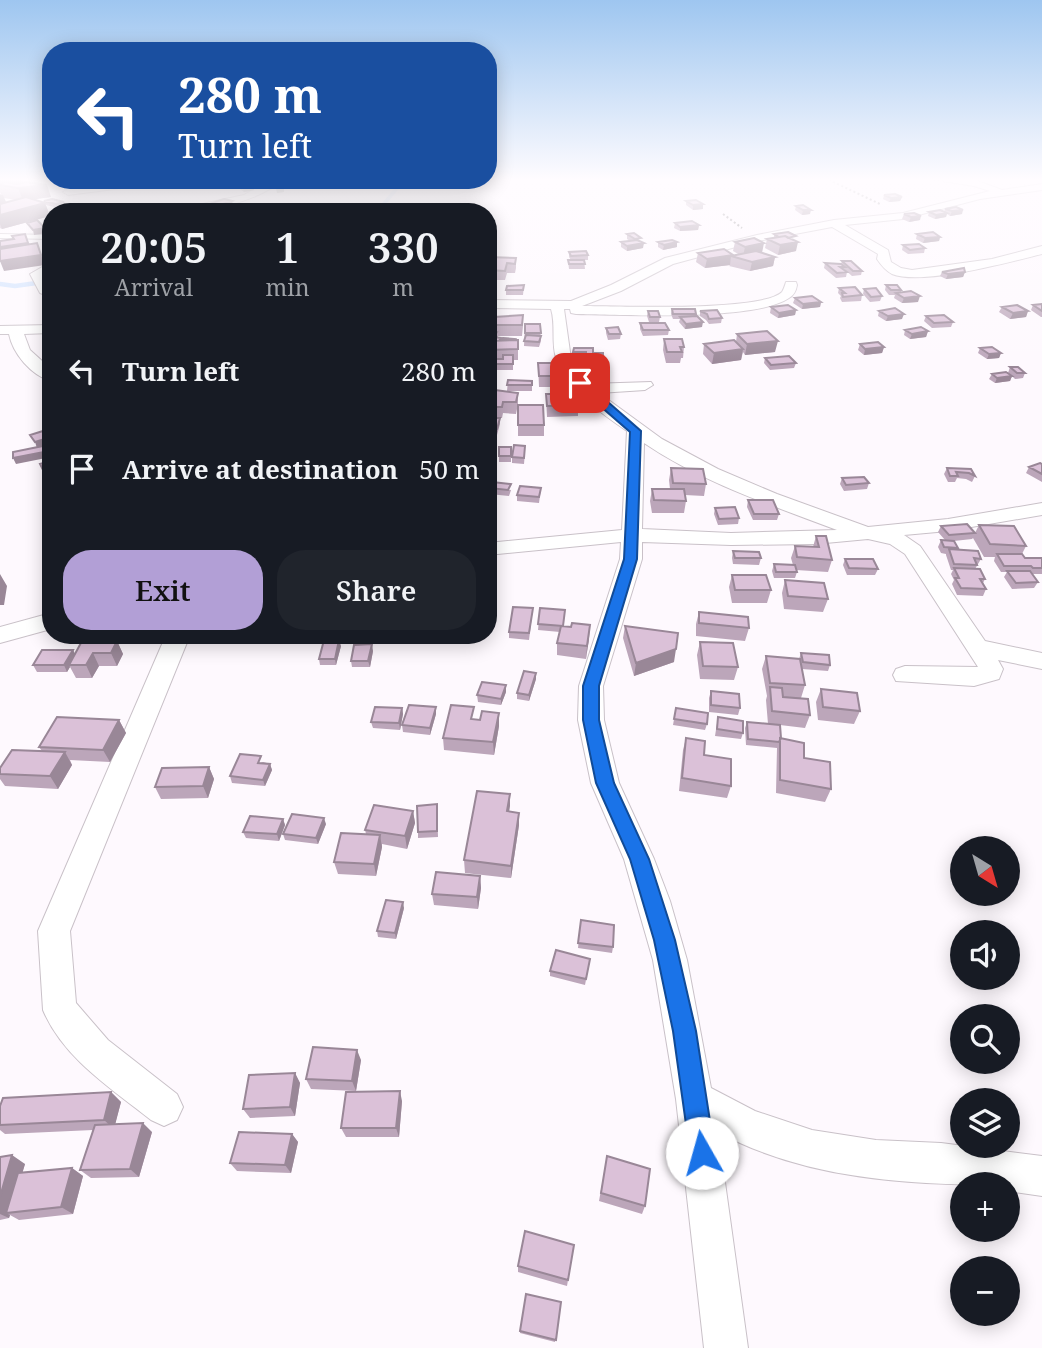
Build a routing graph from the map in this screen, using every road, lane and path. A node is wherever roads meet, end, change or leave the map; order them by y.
1 (746, 241) edge
2 (864, 241) edge
3 (1042, 250) edge
4 (42, 270) edge
5 (42, 283) edge
6 (790, 285) dead end
7 (497, 308) edge
8 (558, 308) junction
9 (42, 329) edge
10 (8, 330) edge
11 (42, 369) edge
12 (645, 385) dead end
13 (586, 389) junction
14 (636, 431) junction
15 (1042, 509) edge
16 (864, 532) junction
17 (631, 534) junction
18 (497, 548) edge
19 (42, 623) edge
20 (0, 635) edge
21 (174, 644) edge
22 (980, 648) junction
23 (1042, 661) edge
24 (905, 675) dead end
25 (695, 1099) junction
26 (164, 1107) dead end
27 (1042, 1176) edge
28 (726, 1348) edge

1 - 8 street
2 - 3 street
4 - 5 street
6 - 8 street
7 - 8 street
8 - 13 street
9 - 10 street
10 - 11 street
12 - 13 street
13 - 14 street
14 - 16 street
14 - 17 street
15 - 16 street
16 - 17 street
16 - 22 street
17 - 18 street
17 - 25 street
19 - 20 street
21 - 26 street
22 - 23 street
22 - 24 street
25 - 27 street
25 - 28 street

